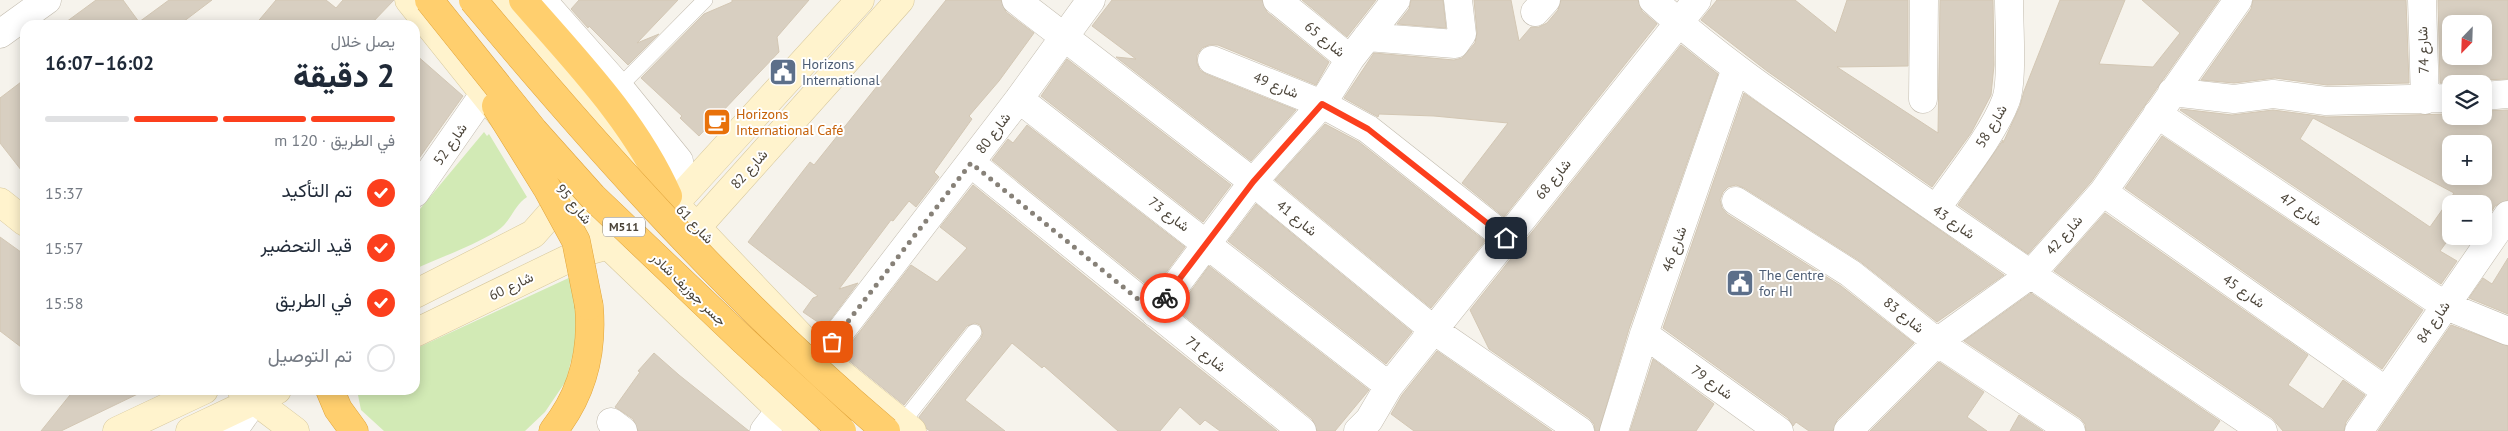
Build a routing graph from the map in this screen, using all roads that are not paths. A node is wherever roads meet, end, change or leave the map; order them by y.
1 (47, 0) edge
2 (408, 0) edge
3 (429, 0) edge
4 (473, 0) edge
5 (497, 0) edge
6 (705, 0) edge
7 (860, 0) edge
8 (900, 0) edge
9 (1016, 0) edge
10 (1091, 0) edge
11 (1277, 0) edge
12 (1396, 0) edge
13 (1458, 0) edge
14 (1653, 0) edge
15 (1697, 0) edge
16 (1924, 0) edge
17 (2009, 0) edge
18 (2238, 0) edge
19 (2422, 0) edge
20 (541, 1) edge
21 (1678, 23) junction
22 (0, 34) edge
23 (1063, 36) junction
24 (1368, 37) junction
25 (468, 51) junction
26 (1350, 59) junction
27 (1212, 60) dead end
28 (1736, 68) junction
29 (619, 87) junction
30 (2172, 92) junction
31 (484, 94) junction
32 (2508, 94) edge
33 (2492, 95) edge
34 (1019, 99) junction
35 (1923, 99) dead end
36 (2438, 99) edge
37 (1322, 104) junction
38 (760, 112) junction
39 (2157, 114) junction
40 (782, 132) junction
41 (971, 163) junction
42 (420, 176) edge
43 (1253, 182) junction
44 (564, 192) junction
45 (2103, 192) junction
46 (672, 199) junction
47 (1736, 201) dead end
48 (0, 202) edge
49 (1936, 209) junction
50 (2508, 215) edge
51 (20, 218) edge
52 (698, 226) junction
53 (1506, 238) junction
54 (1206, 242) junction
55 (608, 245) junction
56 (2030, 275) junction
57 (420, 291) edge
58 (2444, 305) junction
59 (1155, 313) junction
60 (420, 331) edge
61 (1435, 331) junction
62 (2508, 331) edge
63 (974, 332) dead end
64 (1644, 334) junction
65 (1937, 342) junction
66 (820, 357) junction
67 (1389, 386) junction
68 (2386, 391) junction
69 (193, 395) edge
70 (256, 395) edge
71 (257, 395) edge
72 (259, 395) edge
73 (332, 395) edge
74 (772, 421) edge
75 (1371, 427) edge
76 (900, 428) edge
77 (117, 431) edge
78 (190, 431) edge
79 (233, 431) edge
80 (295, 431) edge
81 (354, 431) edge
82 (553, 431) edge
83 (804, 431) edge
84 (842, 431) edge
85 (1302, 431) edge
86 (1580, 431) edge
87 (1614, 431) edge
88 (1779, 431) edge
89 (1848, 431) edge
90 (2071, 431) edge
91 (2263, 431) edge
92 (2359, 431) edge

1 - 22 street
2 - 31 street, شارع 95
3 - 25 highway, جسر جوزيف شادر / M511, bridge
4 - 76 highway, M511, bridge
5 - 46 street, شارع 61
6 - 29 lane
7 - 38 street
8 - 40 street, شارع 82
9 - 23 street, شارع 41
10 - 23 street, شارع 80
11 - 26 street, شارع 65
12 - 24 street
13 - 24 street
14 - 21 street, شارع 43
15 - 21 street, شارع 68
16 - 35 street
17 - 49 street, شارع 58
18 - 30 street, شارع 42
19 - 36 street, شارع 74
20 - 29 street
20 - 46 highway
21 - 28 street, شارع 43
21 - 53 street, شارع 68
23 - 34 street, شارع 80
23 - 43 street, شارع 41
24 - 26 street
25 - 82 highway, bridge
25 - 84 highway, جسر جوزيف شادر / M511, bridge
26 - 37 street
27 - 37 street, شارع 49
28 - 49 street, شارع 43
28 - 64 street, شارع 46
29 - 46 street
30 - 36 street
30 - 39 street, شارع 42
31 - 42 street, شارع 52
31 - 44 street, شارع 95
32 - 33 street
34 - 41 street, شارع 80
34 - 54 street, شارع 73
37 - 43 street
37 - 53 street, شارع 49
38 - 40 street
38 - 46 street
39 - 45 street, شارع 42
39 - 58 street, شارع 47
40 - 52 street, شارع 82
41 - 59 street, شارع 71
41 - 66 street, شارع 80
43 - 54 street
43 - 61 street, شارع 41
44 - 55 street, شارع 95
44 - 57 street
45 - 56 street, شارع 42
45 - 68 street, شارع 45
46 - 52 street, شارع 61
47 - 65 street, شارع 83
48 - 51 street
49 - 56 street, شارع 43
50 - 58 street, شارع 84
52 - 66 street, شارع 61
53 - 61 street, شارع 68
54 - 59 street
54 - 67 street, شارع 73
55 - 60 street, شارع 60
55 - 74 street, شارع 95
56 - 65 street, شارع 42
56 - 91 street, شارع 43
58 - 62 street
58 - 68 street, شارع 84
59 - 85 street, شارع 71
61 - 67 street, شارع 68
61 - 86 street, شارع 41
63 - 76 lane
64 - 87 street, شارع 46
64 - 88 street, شارع 79
65 - 89 street, شارع 42
65 - 90 street, شارع 83
66 - 74 street, شارع 80
66 - 76 street, شارع 61
67 - 75 street, شارع 68
68 - 92 street, شارع 84
69 - 77 street
70 - 78 street
71 - 79 street
72 - 80 street
73 - 81 highway
74 - 83 street, شارع 95

